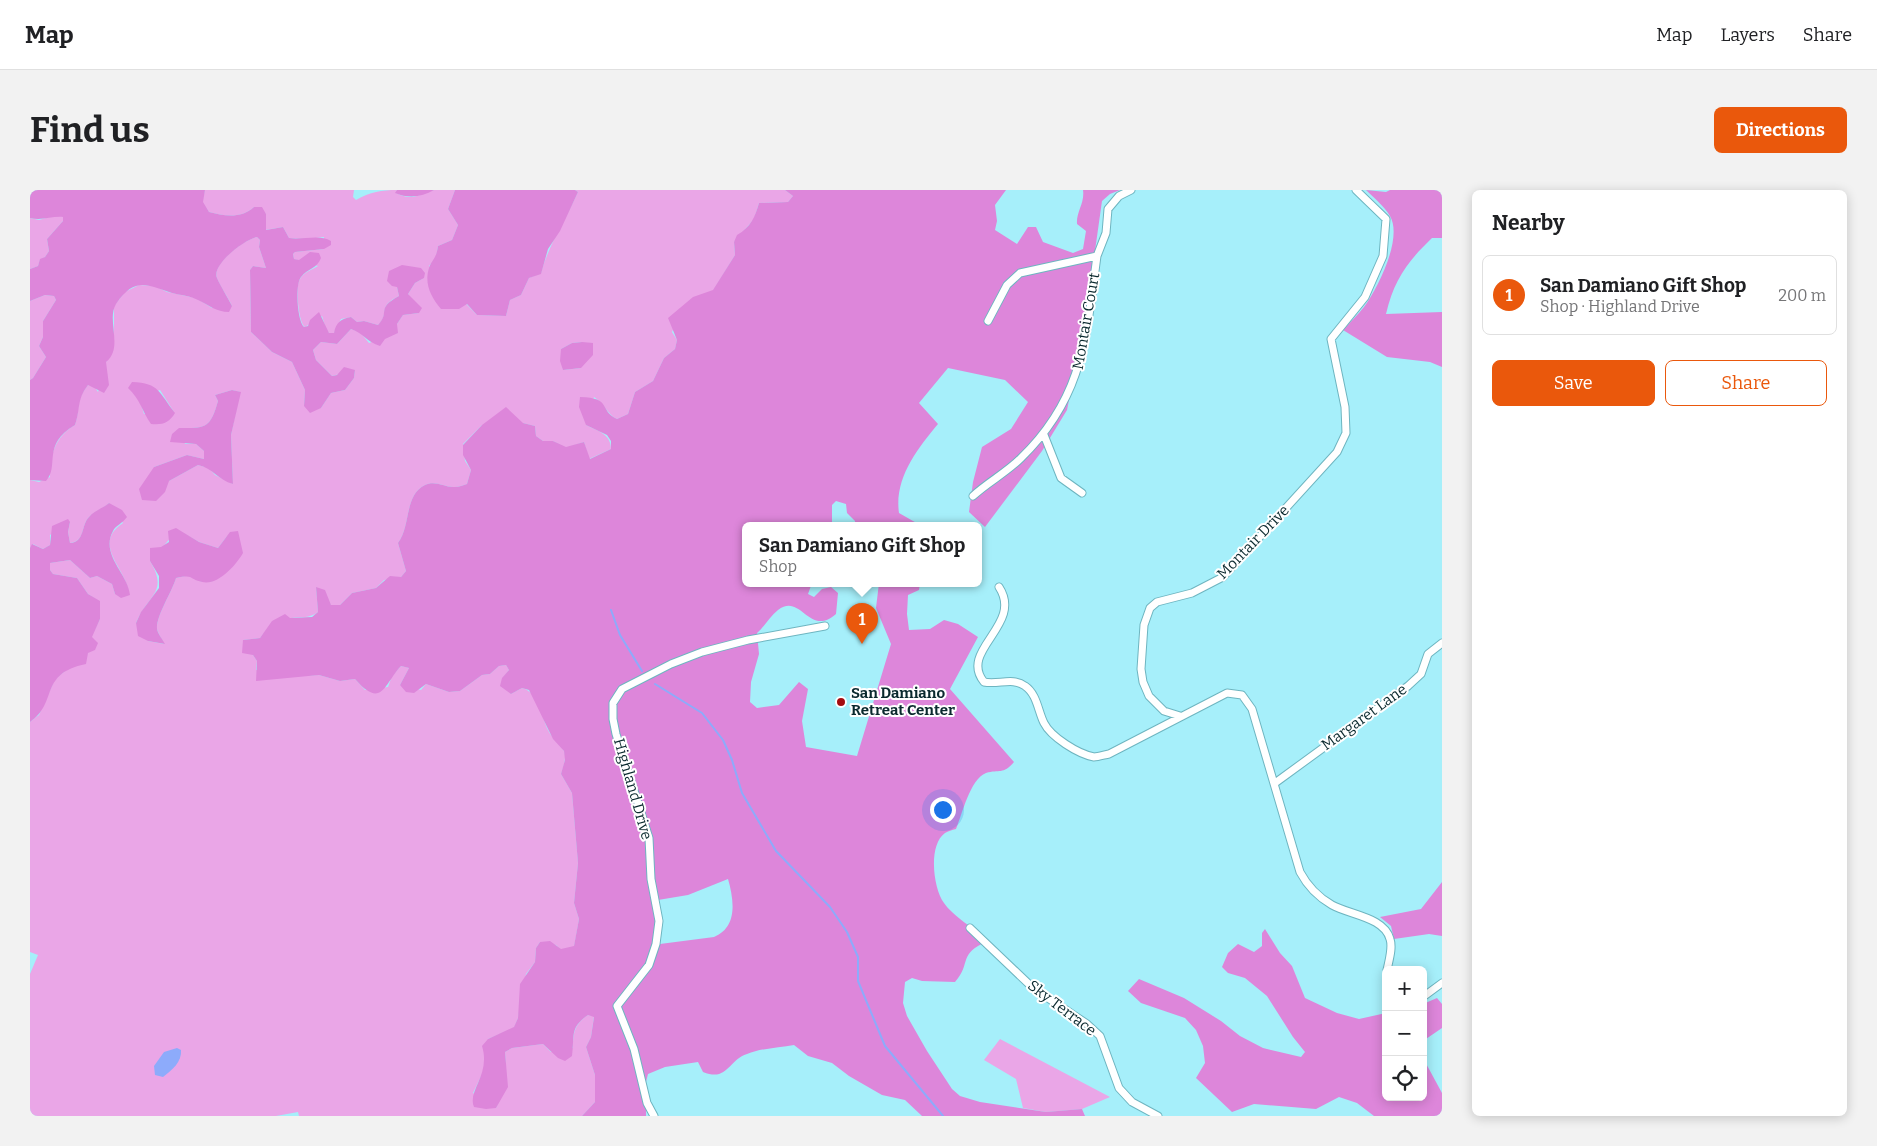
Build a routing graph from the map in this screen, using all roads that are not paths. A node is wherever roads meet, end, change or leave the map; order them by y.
1 (1131, 190) edge
2 (1356, 190) edge
3 (1119, 193) edge
4 (1097, 256) junction
5 (988, 321) dead end
6 (1044, 435) junction
7 (1082, 494) dead end
8 (972, 496) dead end
9 (998, 586) dead end
10 (825, 626) dead end
11 (1442, 643) edge
12 (1180, 716) junction
13 (1276, 783) junction
14 (970, 928) dead end
15 (1388, 966) edge
16 (1442, 983) edge
17 (1427, 994) edge
18 (654, 1116) edge
19 (1158, 1116) edge

1 - 3 street
2 - 12 street, Montair Drive
3 - 4 street
4 - 5 street
4 - 6 street, Montair Court
6 - 7 street
6 - 8 street, Montair Court
9 - 12 street
10 - 18 street, Highland Drive
11 - 13 street, Margaret Lane
12 - 13 street
13 - 15 street
14 - 19 street, Sky Terrace
16 - 17 street

